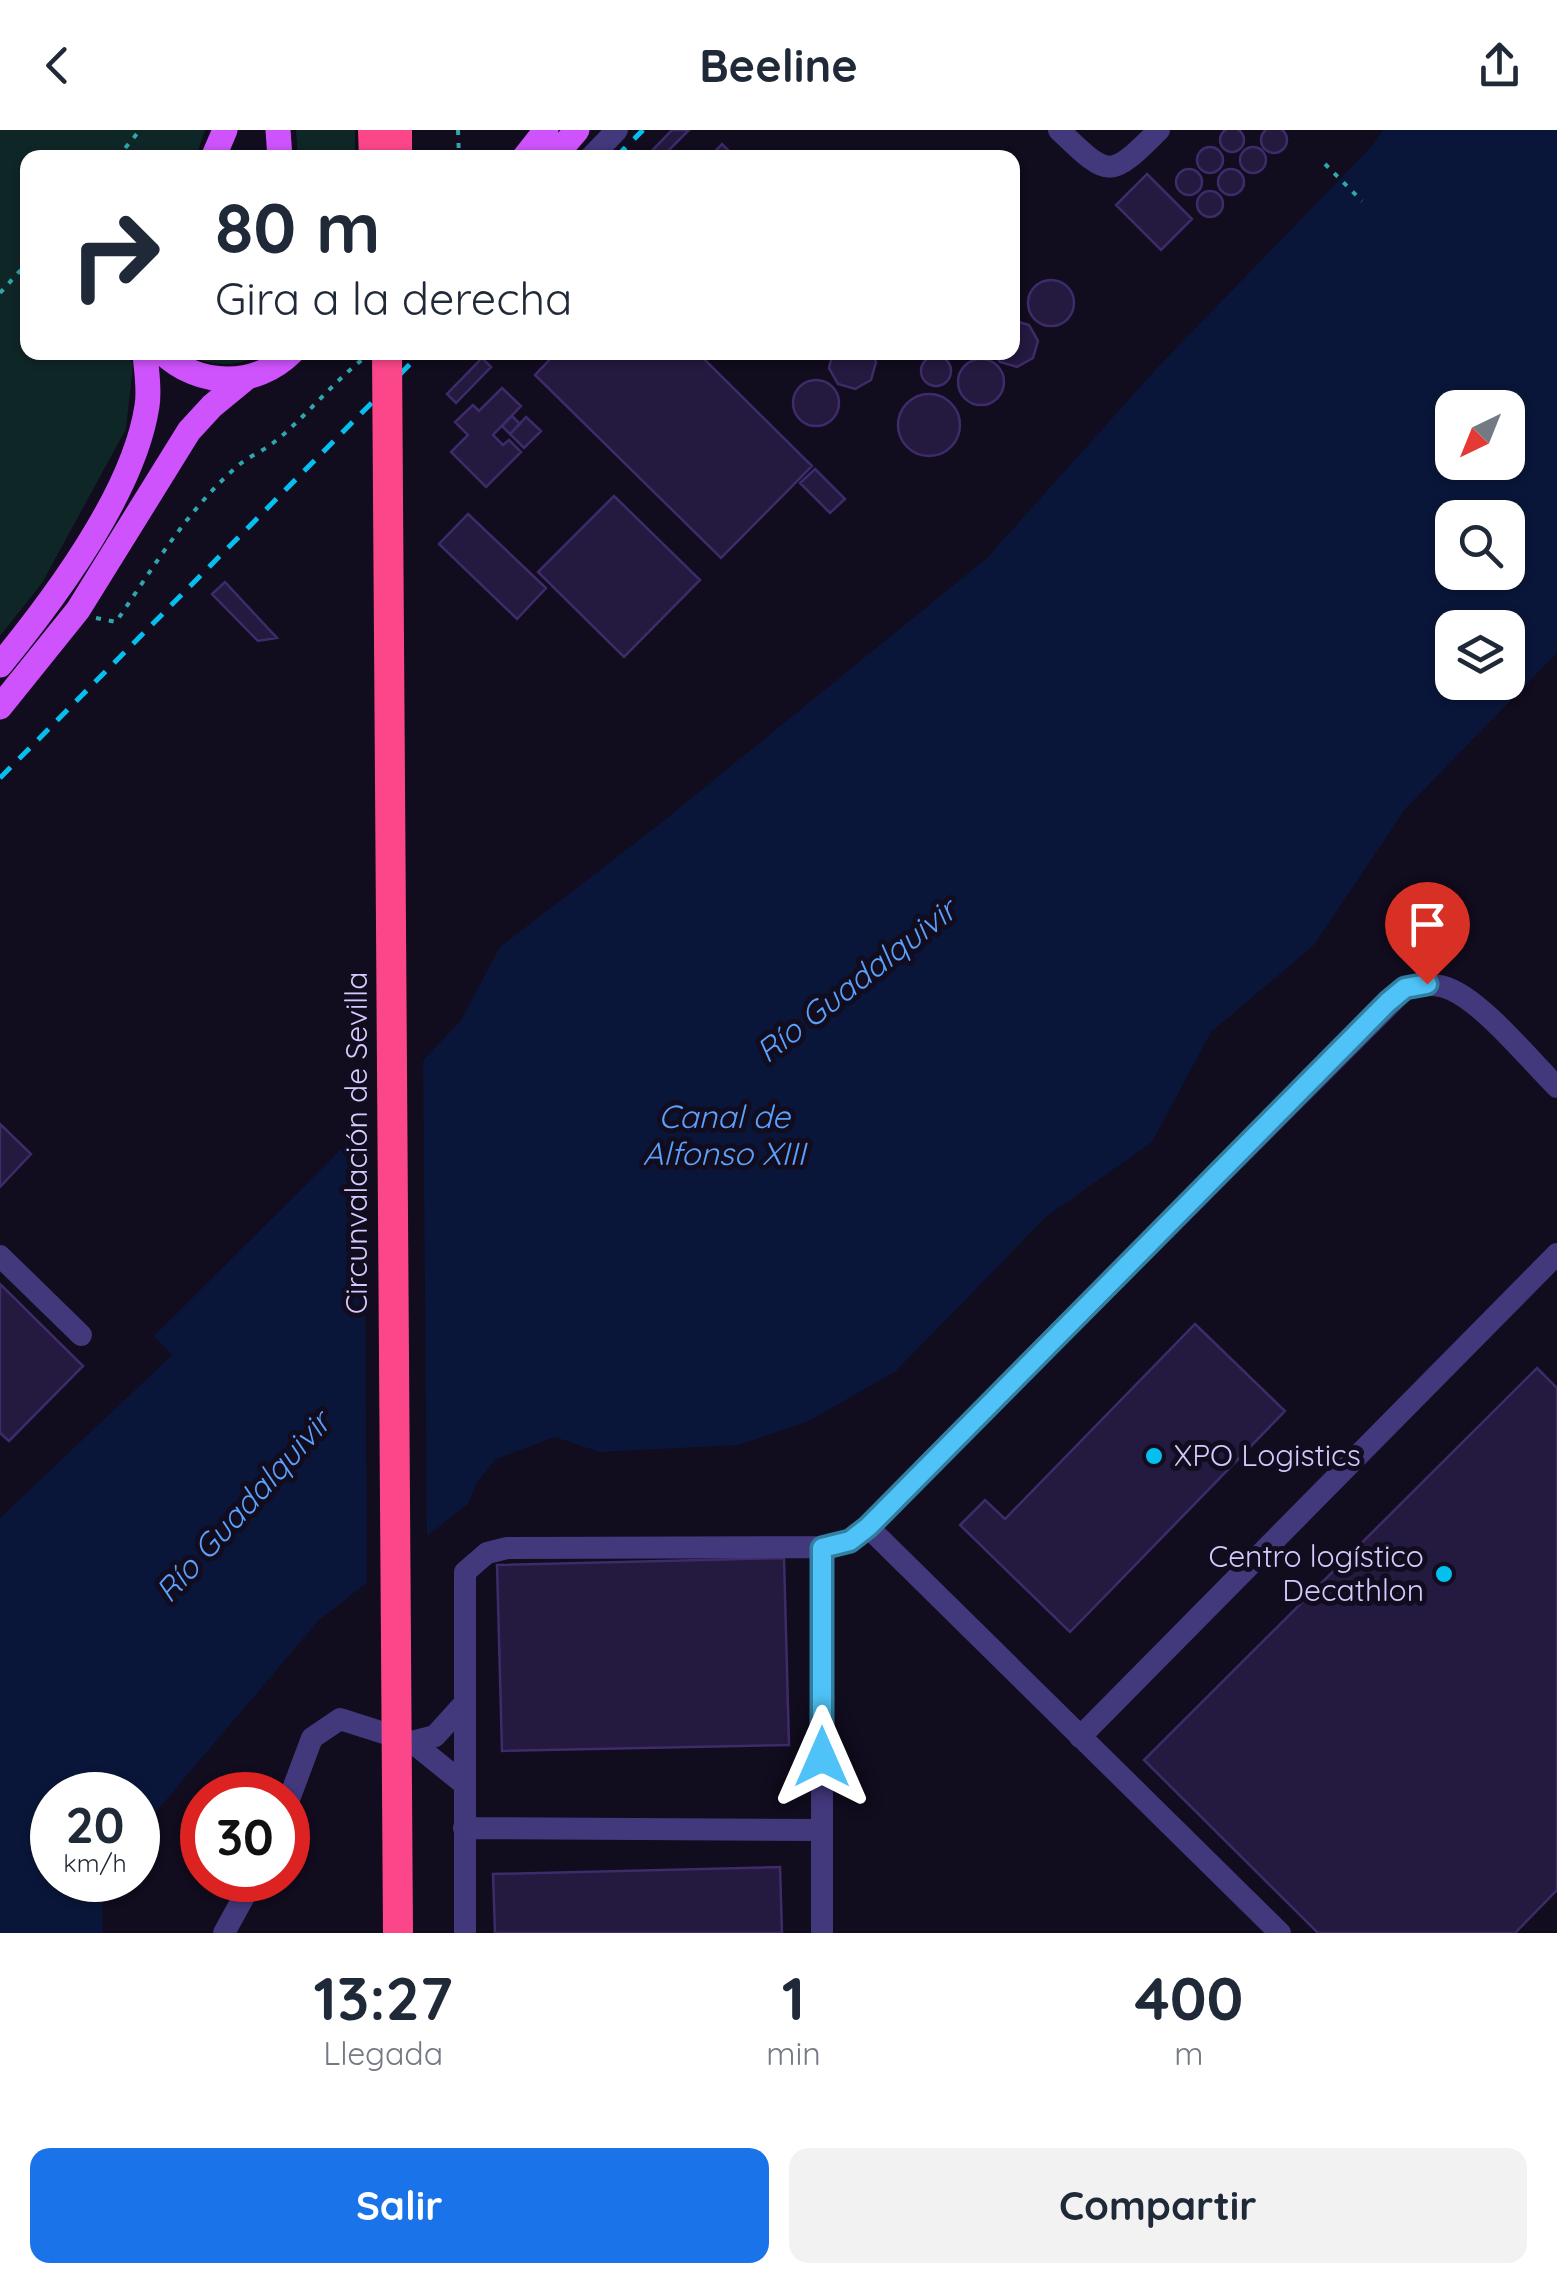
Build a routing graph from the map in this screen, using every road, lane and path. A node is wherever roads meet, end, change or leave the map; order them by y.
1 (140, 130) edge
2 (546, 130) edge
3 (577, 130) edge
4 (616, 130) edge
5 (1059, 130) edge
6 (1159, 130) edge
7 (124, 150) edge
8 (530, 150) edge
9 (560, 150) edge
10 (597, 150) edge
11 (1325, 164) dead end
12 (1362, 201) dead end
13 (20, 271) edge
14 (0, 293) edge
15 (145, 360) edge
16 (173, 360) edge
17 (282, 360) edge
18 (361, 360) edge
19 (387, 360) edge
20 (246, 378) junction
21 (78, 610) junction
22 (0, 665) edge
23 (0, 707) edge
24 (1557, 1087) edge
25 (1557, 1254) edge
26 (0, 1256) edge
27 (81, 1335) dead end
28 (868, 1527) junction
29 (822, 1548) junction
30 (464, 1704) junction
31 (1080, 1737) junction
32 (412, 1742) junction
33 (299, 1772) edge
34 (464, 1784) junction
35 (464, 1828) junction
36 (822, 1830) junction
37 (240, 1902) edge
38 (224, 1933) edge
39 (398, 1933) edge
40 (465, 1933) edge
41 (822, 1933) edge
42 (1280, 1933) edge

1 - 7 path
2 - 8 main road
3 - 9 main road
4 - 10 street
5 - 6 street
11 - 12 path
13 - 14 path
15 - 22 main road
16 - 20 main road
17 - 20 main road
18 - 21 path
19 - 39 highway, Circunvalación de Sevilla, bridge
20 - 21 main road
21 - 23 main road
24 - 28 street
25 - 31 street
26 - 27 street
28 - 29 street
28 - 31 street
29 - 30 street
29 - 36 street
30 - 32 street
30 - 34 street
31 - 42 street
32 - 33 street
32 - 34 street
34 - 35 street
35 - 36 street
35 - 40 street
36 - 41 street
37 - 38 street

